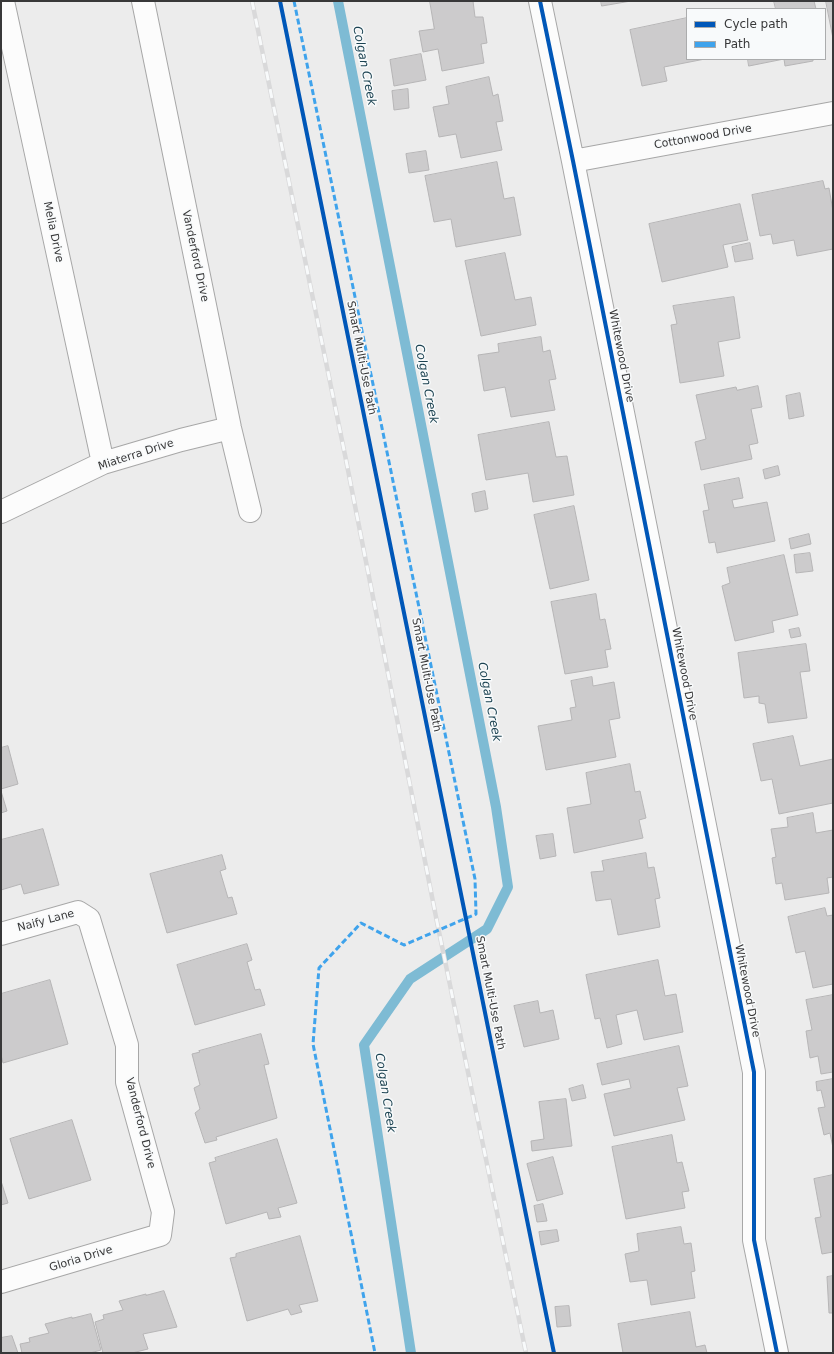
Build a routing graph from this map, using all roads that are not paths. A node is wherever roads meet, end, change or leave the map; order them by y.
1 (3, 1) edge
2 (143, 1) edge
3 (540, 1) edge
4 (833, 113) edge
5 (573, 161) junction
6 (230, 428) junction
7 (103, 464) junction
8 (250, 511) dead end
9 (1, 512) edge
10 (89, 919) joint
11 (1, 934) edge
12 (160, 1235) joint
13 (1, 1282) edge
14 (777, 1353) edge

1 - 7 street, Melia Drive
2 - 6 street, Vanderford Drive
3 - 5 street, Whitewood Drive
4 - 5 street, Cottonwood Drive
5 - 14 street, Whitewood Drive
6 - 7 street, Miaterra Drive
6 - 8 street, Vanderford Drive
7 - 9 street, Miaterra Drive
10 - 11 street, Naify Lane
10 - 12 street, Vanderford Drive
12 - 13 street, Gloria Drive

